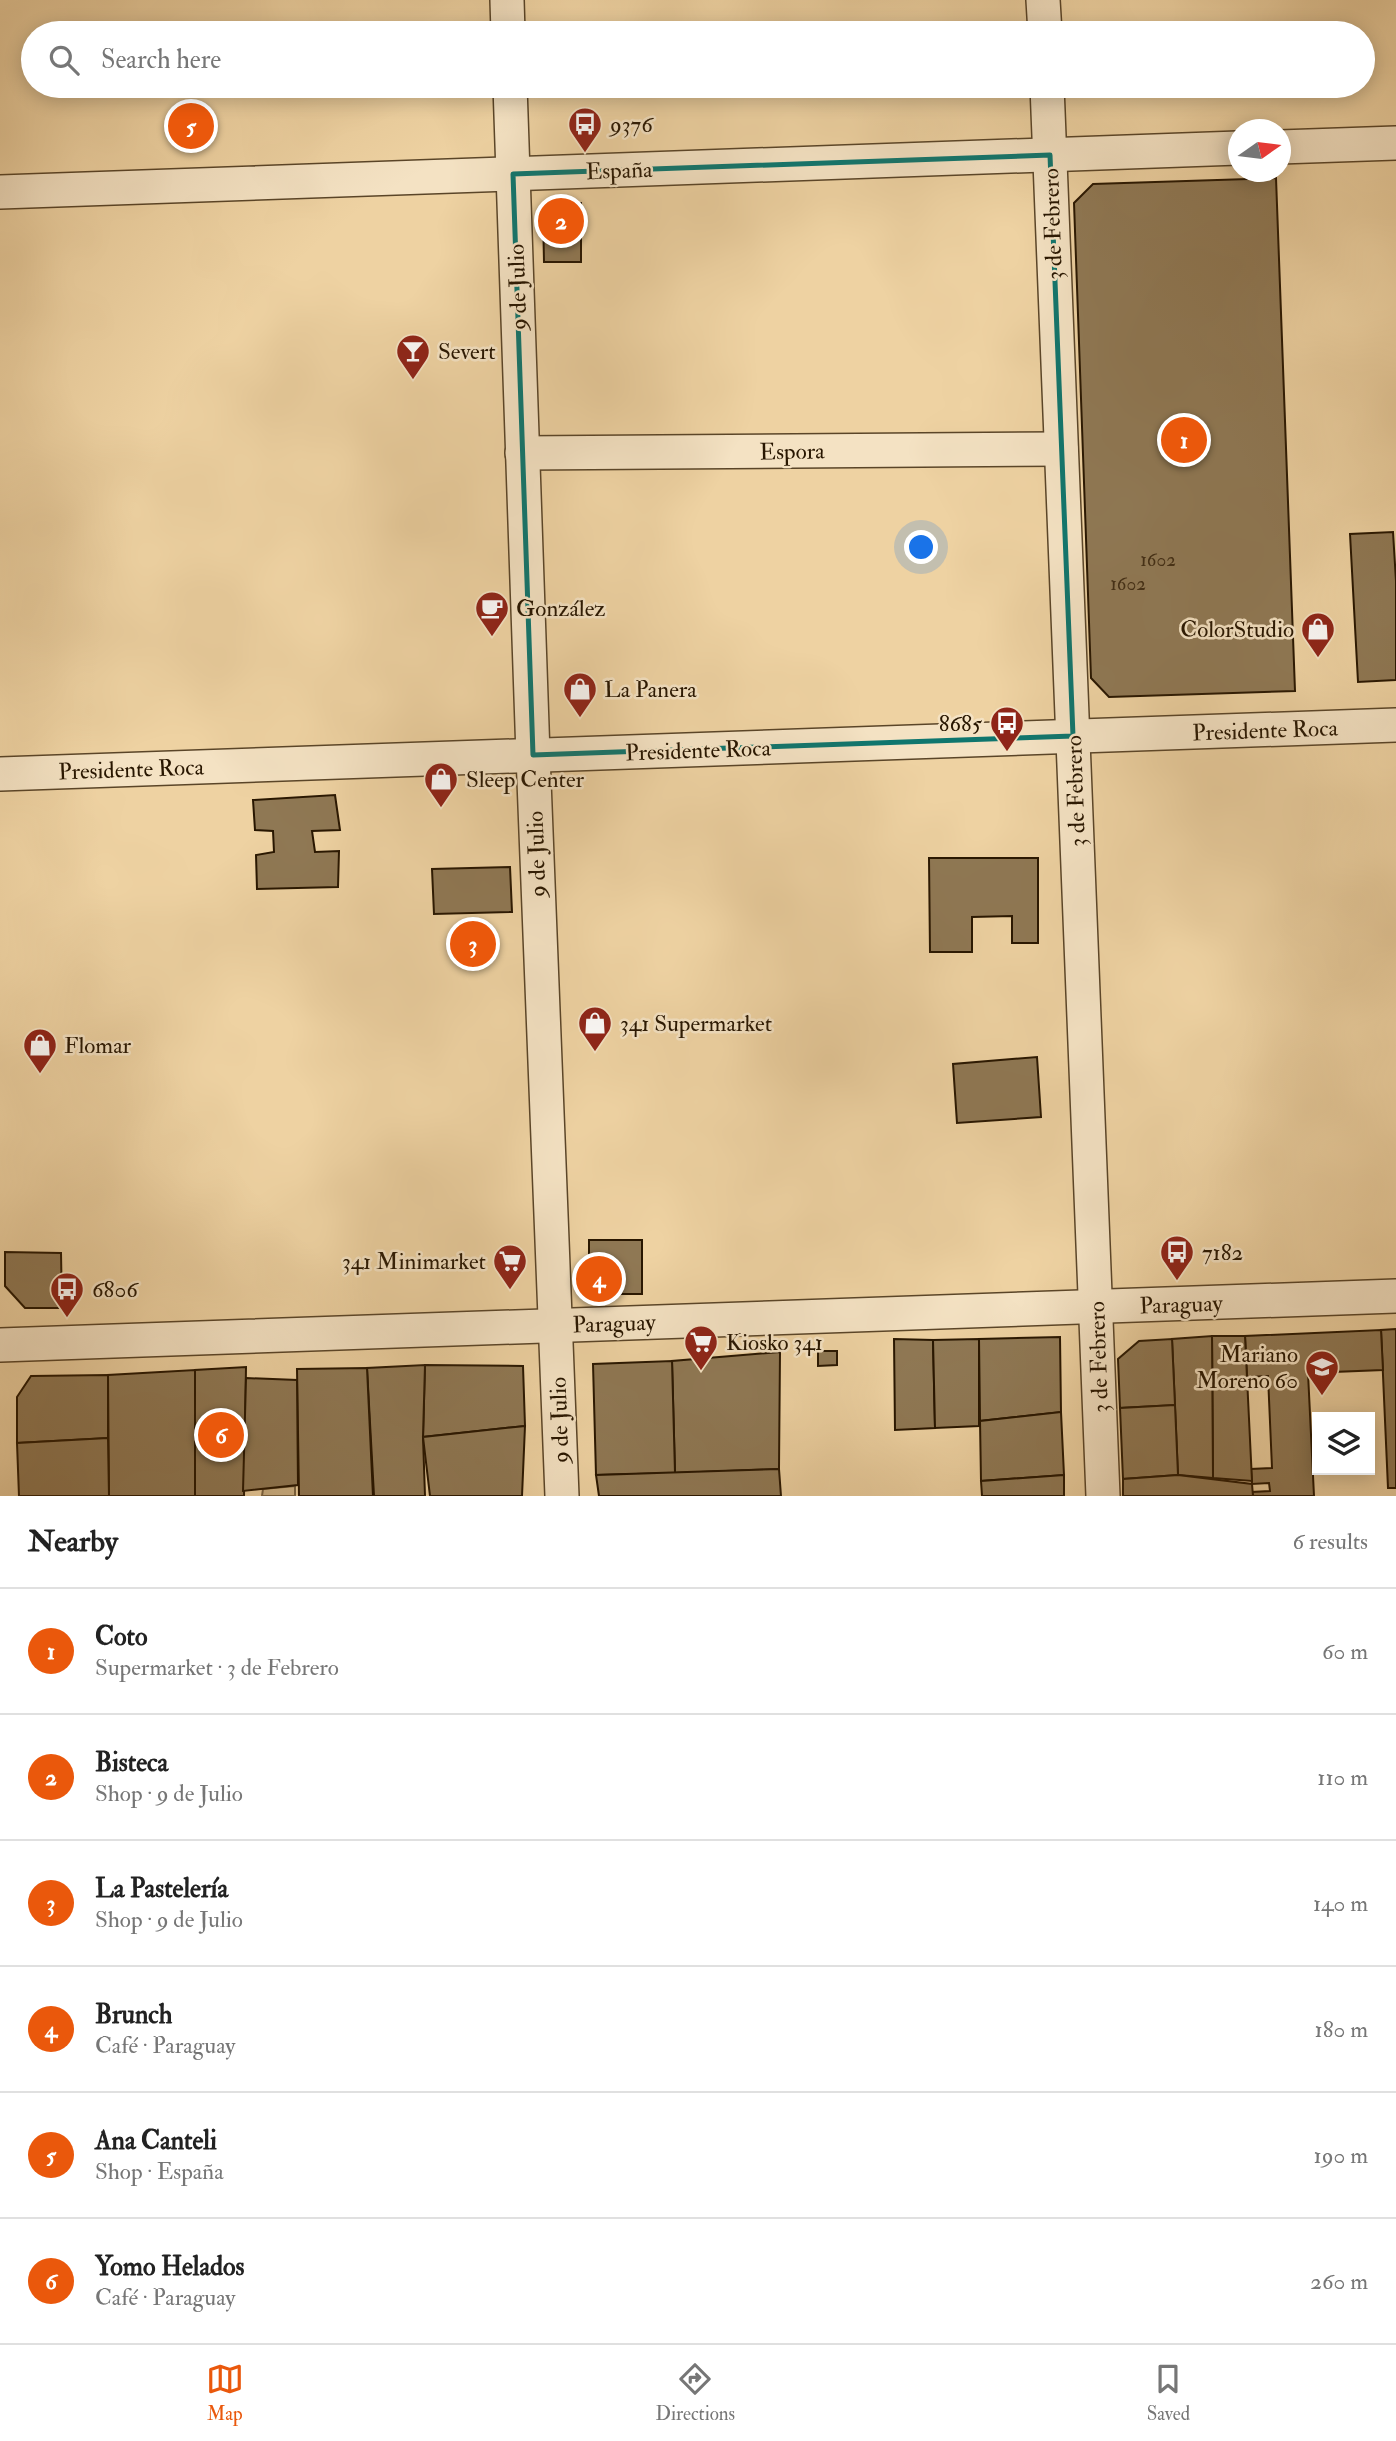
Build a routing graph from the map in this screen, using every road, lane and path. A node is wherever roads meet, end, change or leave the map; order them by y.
1 (507, 0) edge
2 (1044, 0) edge
3 (508, 21) edge
4 (1045, 21) edge
5 (510, 98) edge
6 (1048, 98) edge
7 (1396, 143) edge
8 (1291, 147) edge
9 (1228, 148) edge
10 (1050, 155) junction
11 (513, 174) junction
12 (0, 192) edge
13 (1061, 449) junction
14 (522, 453) junction
15 (1396, 725) edge
16 (1073, 736) junction
17 (533, 755) junction
18 (0, 774) edge
19 (1396, 1296) edge
20 (1096, 1307) junction
21 (555, 1325) junction
22 (0, 1345) edge
23 (562, 1496) edge
24 (1103, 1496) edge

1 - 3 street
2 - 4 street
5 - 11 street, 9 de Julio
6 - 10 street, 3 de Febrero
7 - 8 street
9 - 10 street, España
10 - 11 street, España
10 - 13 street, 3 de Febrero
11 - 12 street, España
11 - 14 street, 9 de Julio
13 - 14 street, Espora
13 - 16 street, 3 de Febrero
14 - 17 street, 9 de Julio
15 - 16 street, Presidente Roca
16 - 17 street, Presidente Roca
16 - 20 street, 3 de Febrero
17 - 18 street, Presidente Roca
17 - 21 street, 9 de Julio
19 - 20 street, Paraguay
20 - 21 street, Paraguay
20 - 24 street, 3 de Febrero
21 - 22 street, Paraguay
21 - 23 street, 9 de Julio

